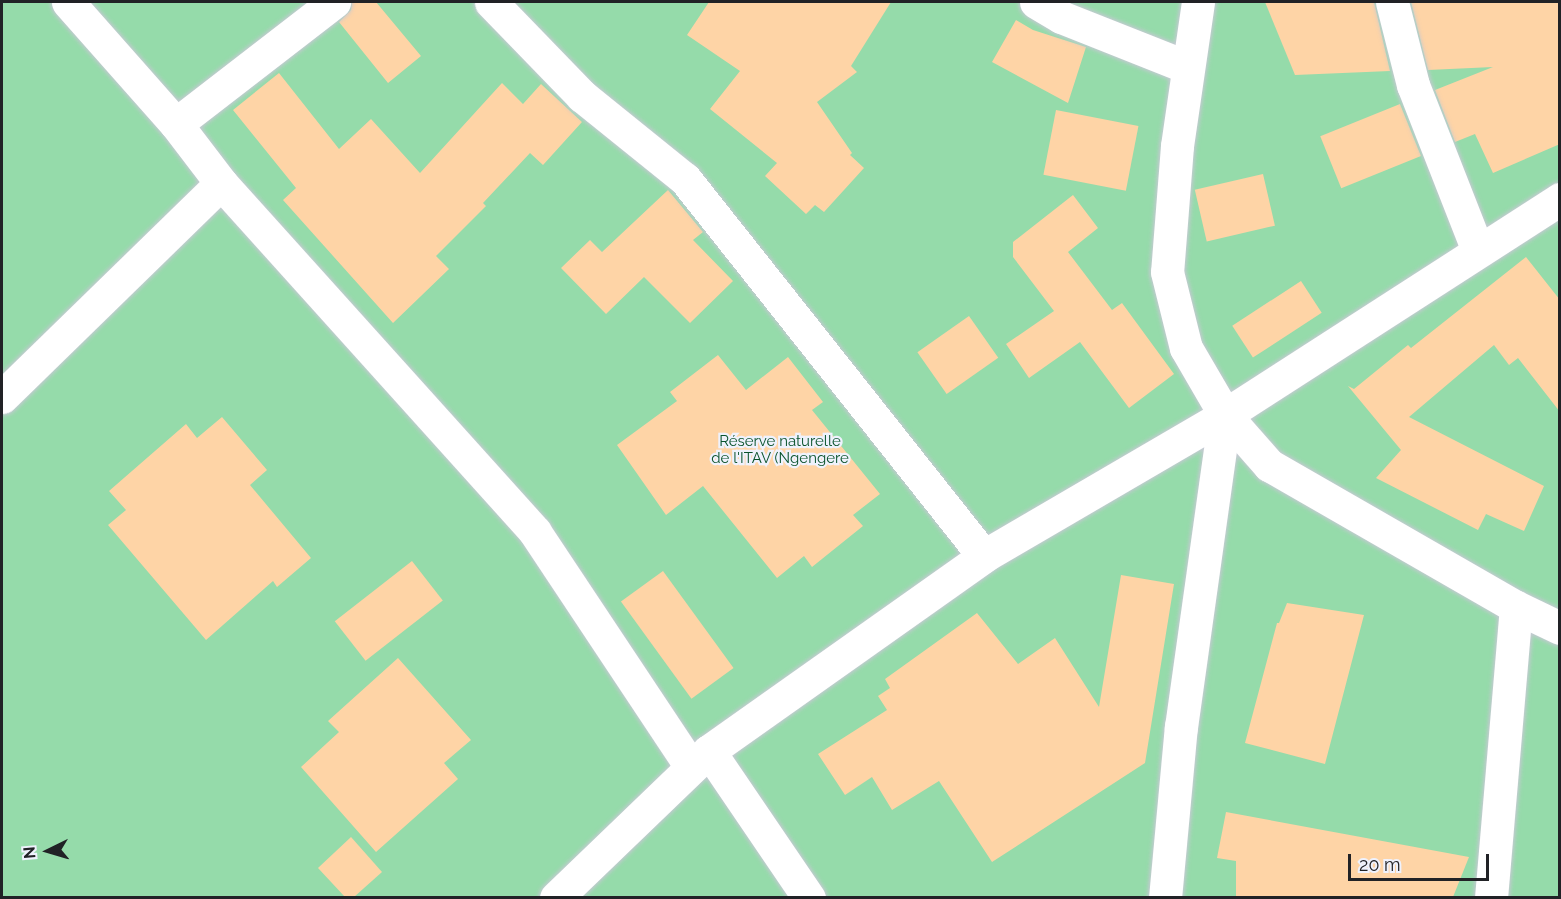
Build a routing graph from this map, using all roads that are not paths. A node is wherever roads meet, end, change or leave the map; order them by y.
1 (68, 2) edge
2 (334, 2) edge
3 (491, 2) edge
4 (1036, 2) edge
5 (1198, 2) edge
6 (1392, 2) edge
7 (1187, 67) junction
8 (176, 124) junction
9 (222, 183) junction
10 (1560, 199) edge
11 (1478, 250) junction
12 (2, 397) edge
13 (1225, 415) junction
14 (984, 556) junction
15 (1516, 607) junction
16 (1560, 628) edge
17 (700, 759) junction
18 (556, 897) edge
19 (809, 897) edge
20 (1165, 897) edge
21 (1491, 897) edge

1 - 8 street
2 - 8 street
3 - 14 street
4 - 7 street
5 - 7 street
6 - 11 street
7 - 13 street
8 - 9 street
9 - 12 street
9 - 17 street
10 - 11 street
11 - 13 street
13 - 14 street
13 - 15 street
13 - 20 street
14 - 17 street
15 - 16 street
15 - 21 street
17 - 18 street
17 - 19 street

